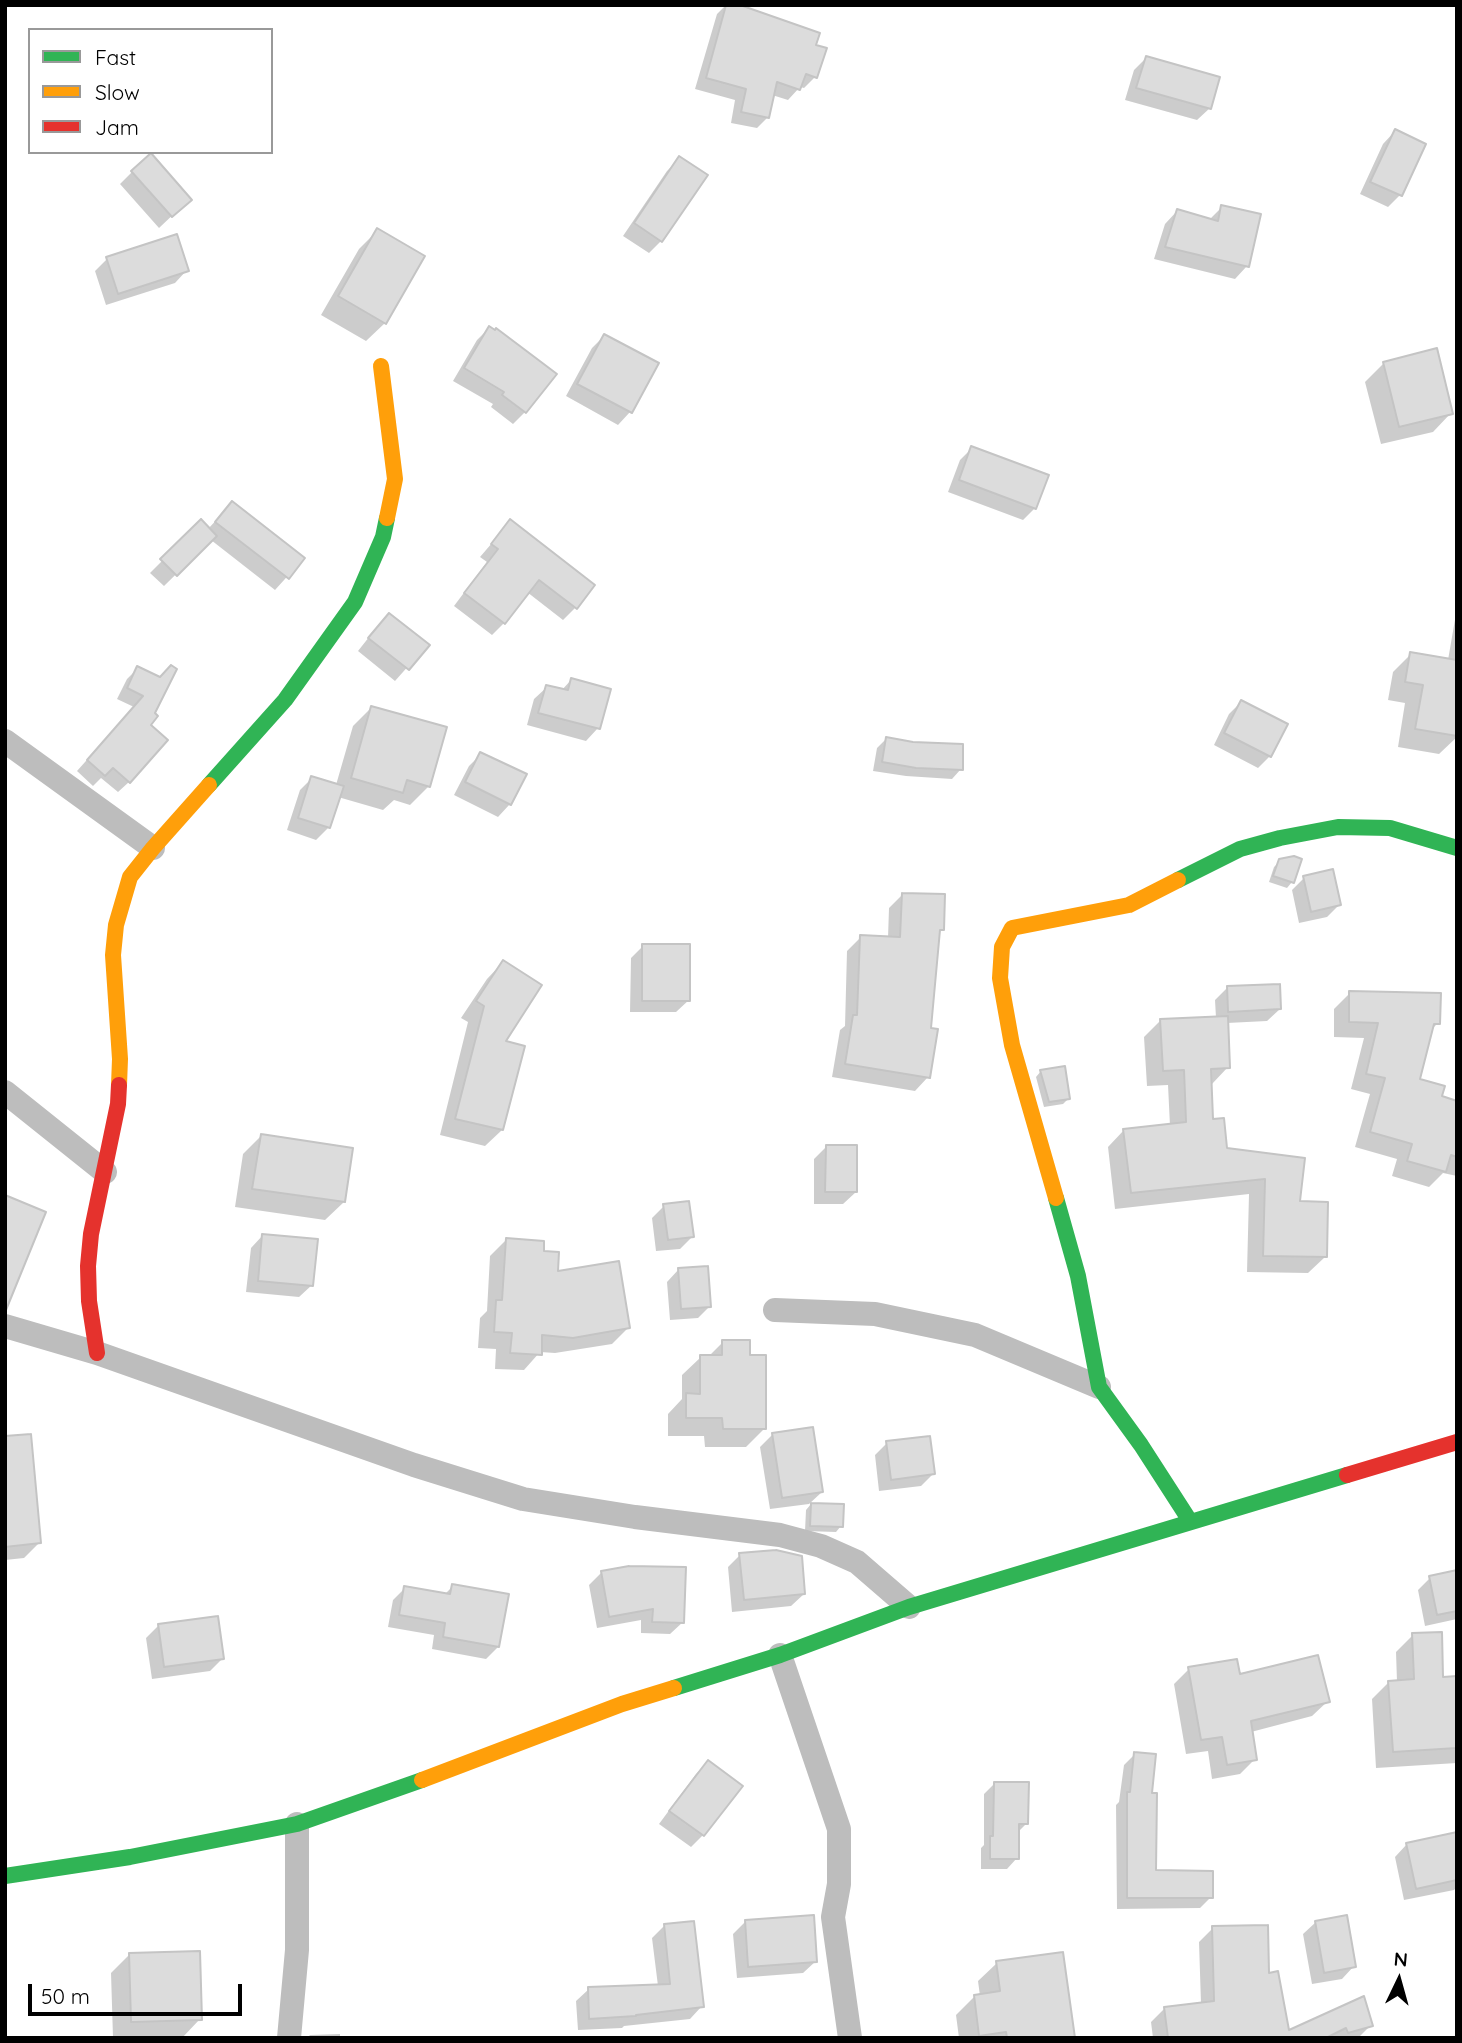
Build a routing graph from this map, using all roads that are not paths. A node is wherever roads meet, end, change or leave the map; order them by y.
1 (381, 366) dead end
2 (5, 741) edge
3 (153, 848) junction
4 (1457, 848) edge
5 (5, 1092) edge
6 (105, 1172) junction
7 (775, 1310) dead end
8 (5, 1326) edge
9 (97, 1353) junction
10 (1099, 1387) junction
11 (1457, 1442) edge
12 (1190, 1521) junction
13 (909, 1607) junction
14 (780, 1655) junction
15 (296, 1824) junction
16 (5, 1876) edge
17 (289, 2038) edge
18 (850, 2038) edge

1 - 3 street
2 - 3 street
3 - 6 street
4 - 10 street
5 - 6 street
6 - 9 street
7 - 10 street
8 - 9 street
9 - 13 street
10 - 12 street
11 - 12 street
12 - 13 street
13 - 14 street
14 - 15 street
14 - 18 street
15 - 16 street
15 - 17 street

